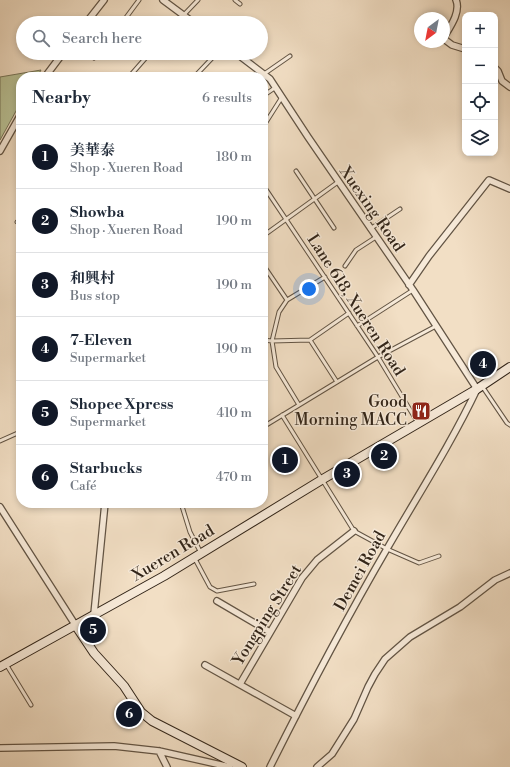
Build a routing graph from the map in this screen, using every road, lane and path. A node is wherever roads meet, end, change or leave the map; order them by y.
1 (104, 0) edge
2 (139, 0) edge
3 (162, 0) edge
4 (198, 0) edge
5 (235, 0) edge
6 (456, 0) edge
7 (240, 4) dead end
8 (183, 15) joint
9 (91, 16) edge
10 (127, 16) edge
11 (450, 26) edge
12 (450, 43) edge
13 (462, 49) edge
14 (290, 56) dead end
15 (58, 60) edge
16 (144, 60) edge
17 (210, 60) edge
18 (245, 60) edge
19 (498, 71) edge
20 (49, 72) edge
21 (133, 72) edge
22 (199, 72) edge
23 (261, 72) edge
24 (267, 72) edge
25 (268, 77) edge
26 (276, 87) junction
27 (510, 87) edge
28 (268, 93) edge
29 (282, 97) junction
30 (268, 119) edge
31 (16, 123) edge
32 (0, 151) edge
33 (296, 171) dead end
34 (338, 182) junction
35 (510, 189) edge
36 (268, 193) edge
37 (315, 199) junction
38 (400, 209) dead end
39 (286, 220) junction
40 (334, 228) dead end
41 (370, 228) junction
42 (268, 233) edge
43 (376, 237) junction
44 (345, 266) dead end
45 (268, 272) edge
46 (324, 277) junction
47 (411, 288) junction
48 (287, 300) junction
49 (349, 313) junction
50 (357, 326) junction
51 (436, 326) junction
52 (310, 340) junction
53 (268, 341) edge
54 (272, 341) junction
55 (378, 357) junction
56 (510, 367) edge
57 (337, 382) junction
58 (480, 387) junction
59 (299, 405) junction
60 (282, 415) junction
61 (418, 423) junction
62 (268, 424) edge
63 (510, 425) edge
64 (16, 434) edge
65 (0, 441) edge
66 (322, 479) junction
67 (0, 507) edge
68 (105, 508) edge
69 (182, 508) edge
70 (354, 531) junction
71 (387, 549) junction
72 (198, 555) junction
73 (439, 556) dead end
74 (510, 573) edge
75 (254, 584) dead end
76 (217, 601) dead end
77 (94, 614) junction
78 (76, 626) junction
79 (270, 632) junction
80 (205, 665) dead end
81 (3, 666) edge
82 (240, 684) junction
83 (31, 705) dead end
84 (296, 716) junction
85 (0, 748) edge
86 (159, 751) junction
87 (167, 767) edge
88 (230, 767) edge
89 (242, 767) edge
90 (270, 767) edge
91 (318, 767) edge

1 - 9 street
2 - 10 lane
3 - 8 street
4 - 8 lane
5 - 7 lane
6 - 11 street
12 - 13 street
14 - 24 lane
15 - 20 street
16 - 21 lane
17 - 22 lane
18 - 23 street, Xuexing Road
19 - 27 street
25 - 26 street, Xuexing Road
26 - 28 lane
26 - 29 street, Xuexing Road
29 - 30 lane
29 - 34 street, Xuexing Road
31 - 32 street
33 - 37 lane
34 - 37 lane
34 - 41 street, Xuexing Road
35 - 47 street
36 - 39 lane, Lane 618, Xueren Road
37 - 39 lane
37 - 40 lane
38 - 41 lane
39 - 42 lane
39 - 46 lane, Lane 618, Xueren Road
41 - 43 street, Xuexing Road
43 - 44 lane
43 - 47 street, Xuexing Road
45 - 48 lane
46 - 48 lane
46 - 49 lane, Lane 618, Xueren Road
47 - 50 lane
47 - 51 street, Xuexing Road
48 - 54 lane
49 - 50 lane, Lane 618, Xueren Road
49 - 52 lane
50 - 55 lane, Lane 618, Xueren Road
51 - 55 lane
51 - 58 street, Xuexing Road
52 - 54 lane
52 - 57 lane
53 - 54 lane
54 - 59 lane
55 - 57 lane
55 - 61 lane, Lane 618, Xueren Road
56 - 58 main road, Xueren Road
57 - 59 lane
58 - 61 main road, Xueren Road
58 - 63 lane
58 - 71 street, Demei Road
59 - 60 lane
60 - 62 lane
60 - 66 lane
61 - 66 main road, Xueren Road
64 - 65 lane
66 - 70 lane
66 - 72 main road, Xueren Road
67 - 78 street
68 - 77 street
69 - 72 lane
70 - 71 lane
70 - 79 street, Yongping Street
71 - 73 lane
71 - 84 street, Demei Road
72 - 75 lane
72 - 77 main road, Xueren Road
74 - 91 street
76 - 79 street
77 - 78 main road, Xueren Road
78 - 81 main road, Xueren Road
78 - 89 main road
79 - 82 street, Yongping Street
80 - 82 street
81 - 83 lane
82 - 84 street
84 - 90 street, Demei Road
85 - 86 street
86 - 87 street
86 - 88 street

